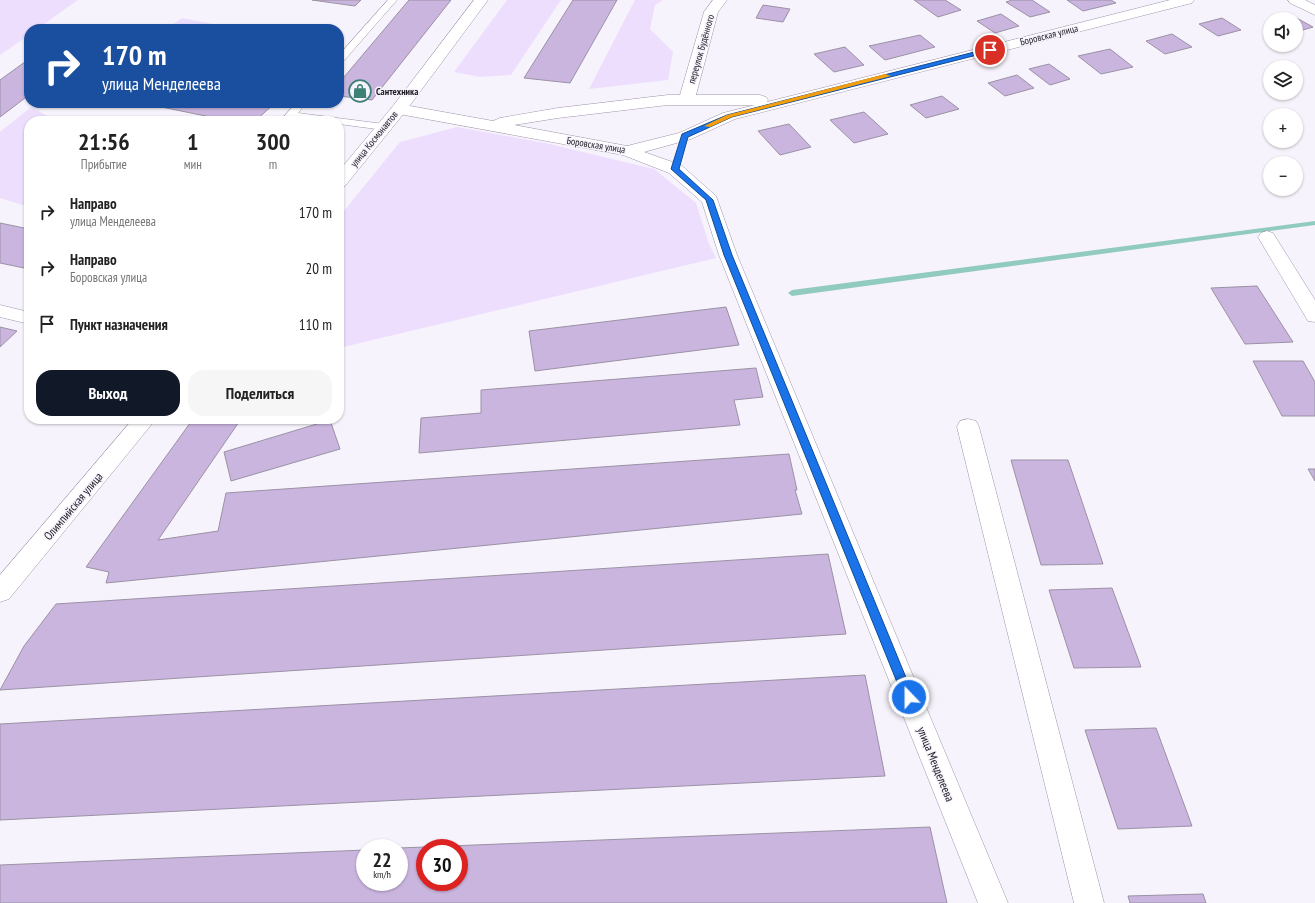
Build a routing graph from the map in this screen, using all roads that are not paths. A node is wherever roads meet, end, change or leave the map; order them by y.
1 (393, 0) edge
2 (481, 0) edge
3 (720, 0) edge
4 (1187, 0) edge
5 (1295, 0) edge
6 (1315, 11) edge
7 (344, 54) edge
8 (686, 100) junction
9 (793, 100) junction
10 (297, 108) edge
11 (399, 109) junction
12 (290, 116) edge
13 (344, 123) edge
14 (488, 126) junction
15 (384, 127) junction
16 (685, 136) junction
17 (627, 151) junction
18 (675, 169) junction
19 (344, 176) edge
20 (1267, 237) dead end
21 (0, 311) edge
22 (1315, 316) edge
23 (24, 317) edge
24 (141, 424) edge
25 (968, 427) dead end
26 (0, 592) edge
27 (993, 903) edge
28 (1089, 903) edge

1 - 7 lane
2 - 11 street, улица Космонавтов
3 - 8 street, переулок Будённого
4 - 9 street, Боровская улица
5 - 6 street
8 - 9 street, Боровская улица
8 - 14 street, Боровская улица
9 - 16 street, Боровская улица
10 - 12 lane
11 - 14 street, Боровская улица
11 - 15 street, улица Космонавтов
13 - 15 lane
14 - 17 street, Боровская улица
15 - 19 street, улица Космонавтов
16 - 17 street, Боровская улица
16 - 18 street
17 - 18 street, улица Менделеева
18 - 27 street, улица Менделеева
20 - 22 street
21 - 23 street
24 - 26 street, Олимпийская улица
25 - 28 street

